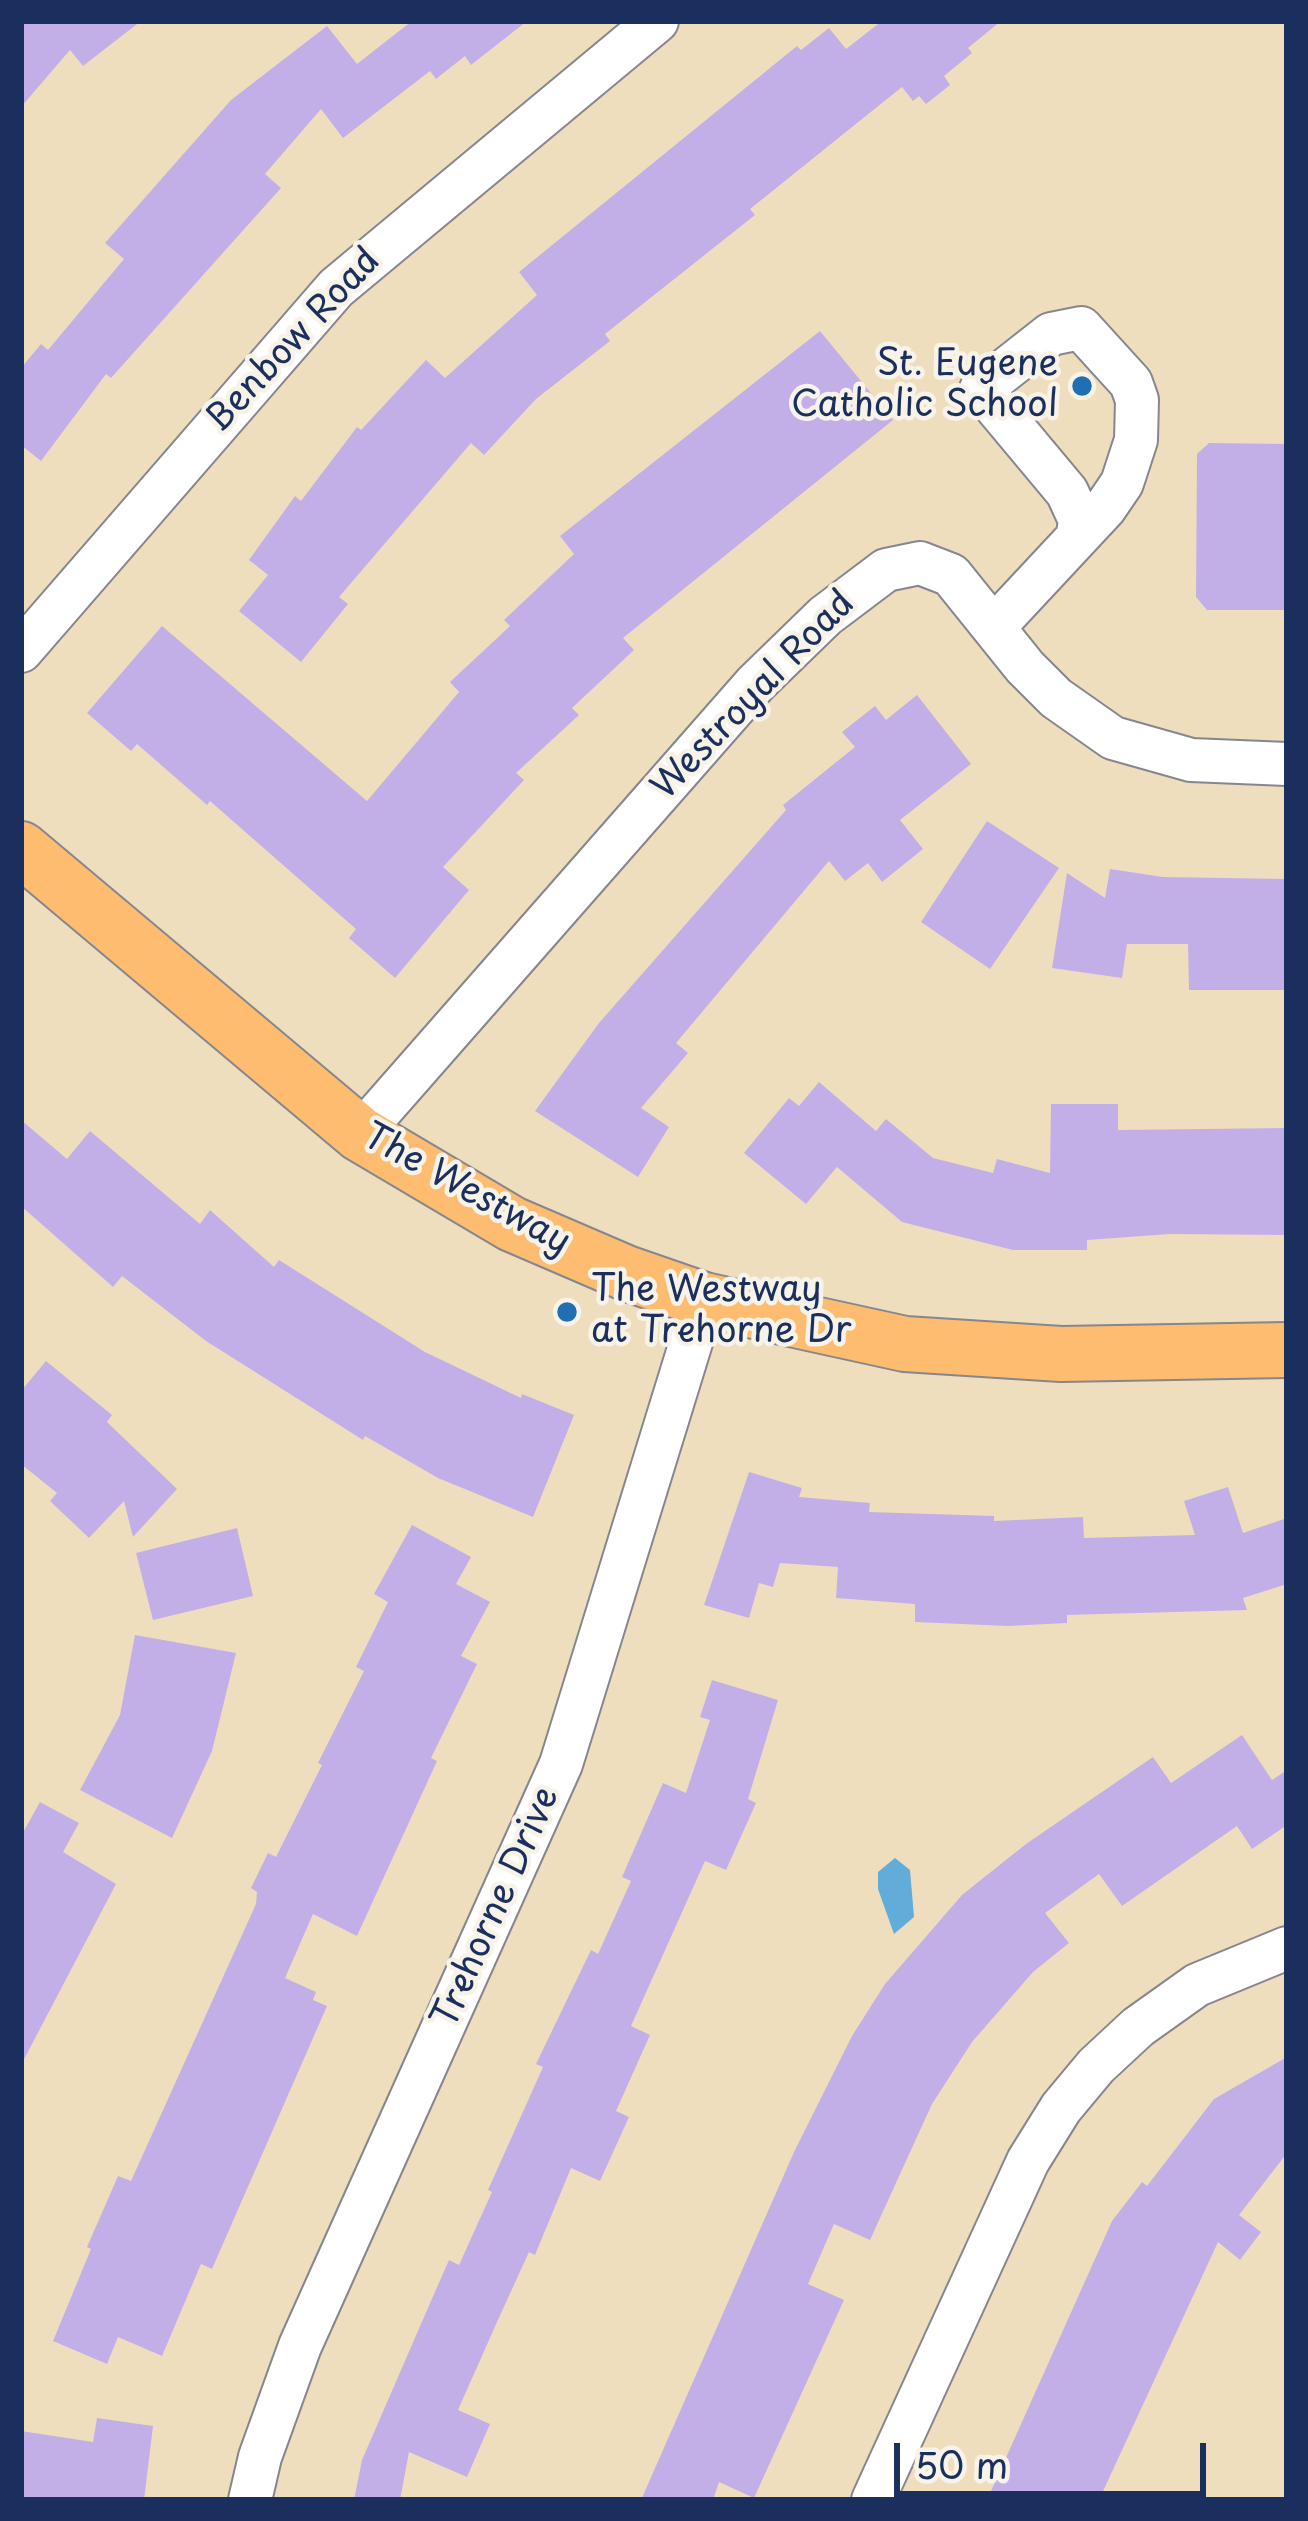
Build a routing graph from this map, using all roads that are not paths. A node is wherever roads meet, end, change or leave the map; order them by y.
1 (657, 21) edge
2 (1078, 534) junction
3 (994, 626) junction
4 (21, 651) edge
5 (1287, 764) edge
6 (21, 849) edge
7 (360, 1134) junction
8 (704, 1300) junction
9 (1287, 1351) edge
10 (1287, 1948) edge
11 (250, 2500) edge
12 (872, 2500) edge

1 - 4 street, Benbow Road
2 - 2 street
2 - 3 street
3 - 5 street, Westroyal Road
3 - 7 street, Westroyal Road
6 - 7 main road, The Westway
7 - 8 main road, The Westway
8 - 9 main road, The Westway
8 - 11 street, Trehorne Drive
10 - 12 street

